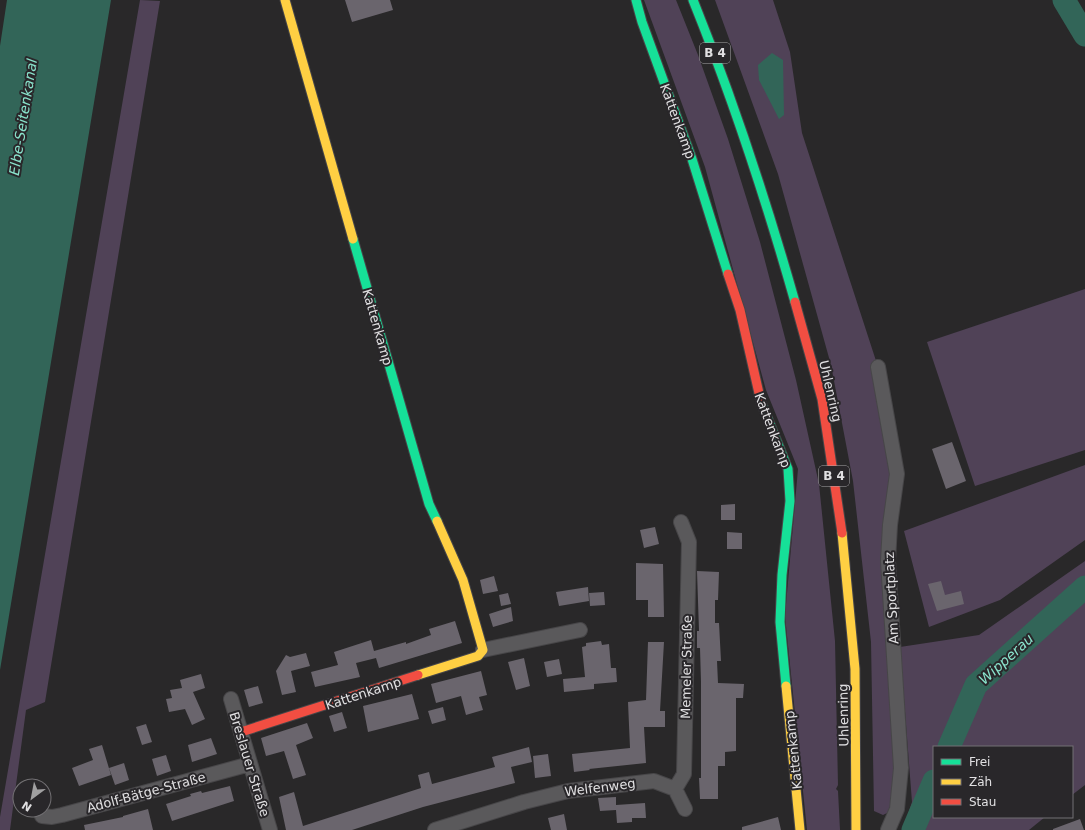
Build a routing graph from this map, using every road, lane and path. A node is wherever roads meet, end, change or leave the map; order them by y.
1 (285, 0) edge
2 (636, 0) edge
3 (693, 0) edge
4 (878, 367) dead end
5 (681, 522) dead end
6 (580, 630) dead end
7 (483, 650) junction
8 (231, 699) dead end
9 (241, 732) junction
10 (250, 764) junction
11 (675, 789) junction
12 (685, 809) dead end
13 (52, 817) edge
14 (270, 830) edge
15 (435, 830) edge
16 (800, 830) edge
17 (856, 830) edge
18 (888, 830) edge

1 - 7 main road, Kattenkamp
2 - 16 main road, Kattenkamp
3 - 17 main road, Uhlenring / B 4
4 - 18 street, Am Sportplatz
5 - 11 street, Memeler Straße
6 - 7 street, Kattenkamp
7 - 9 main road, Kattenkamp
8 - 9 street, Breslauer Straße
9 - 10 street, Breslauer Straße
10 - 13 street, Adolf-Bätge-Straße
10 - 14 street, Breslauer Straße
11 - 12 street
11 - 15 street, Welfenweg

